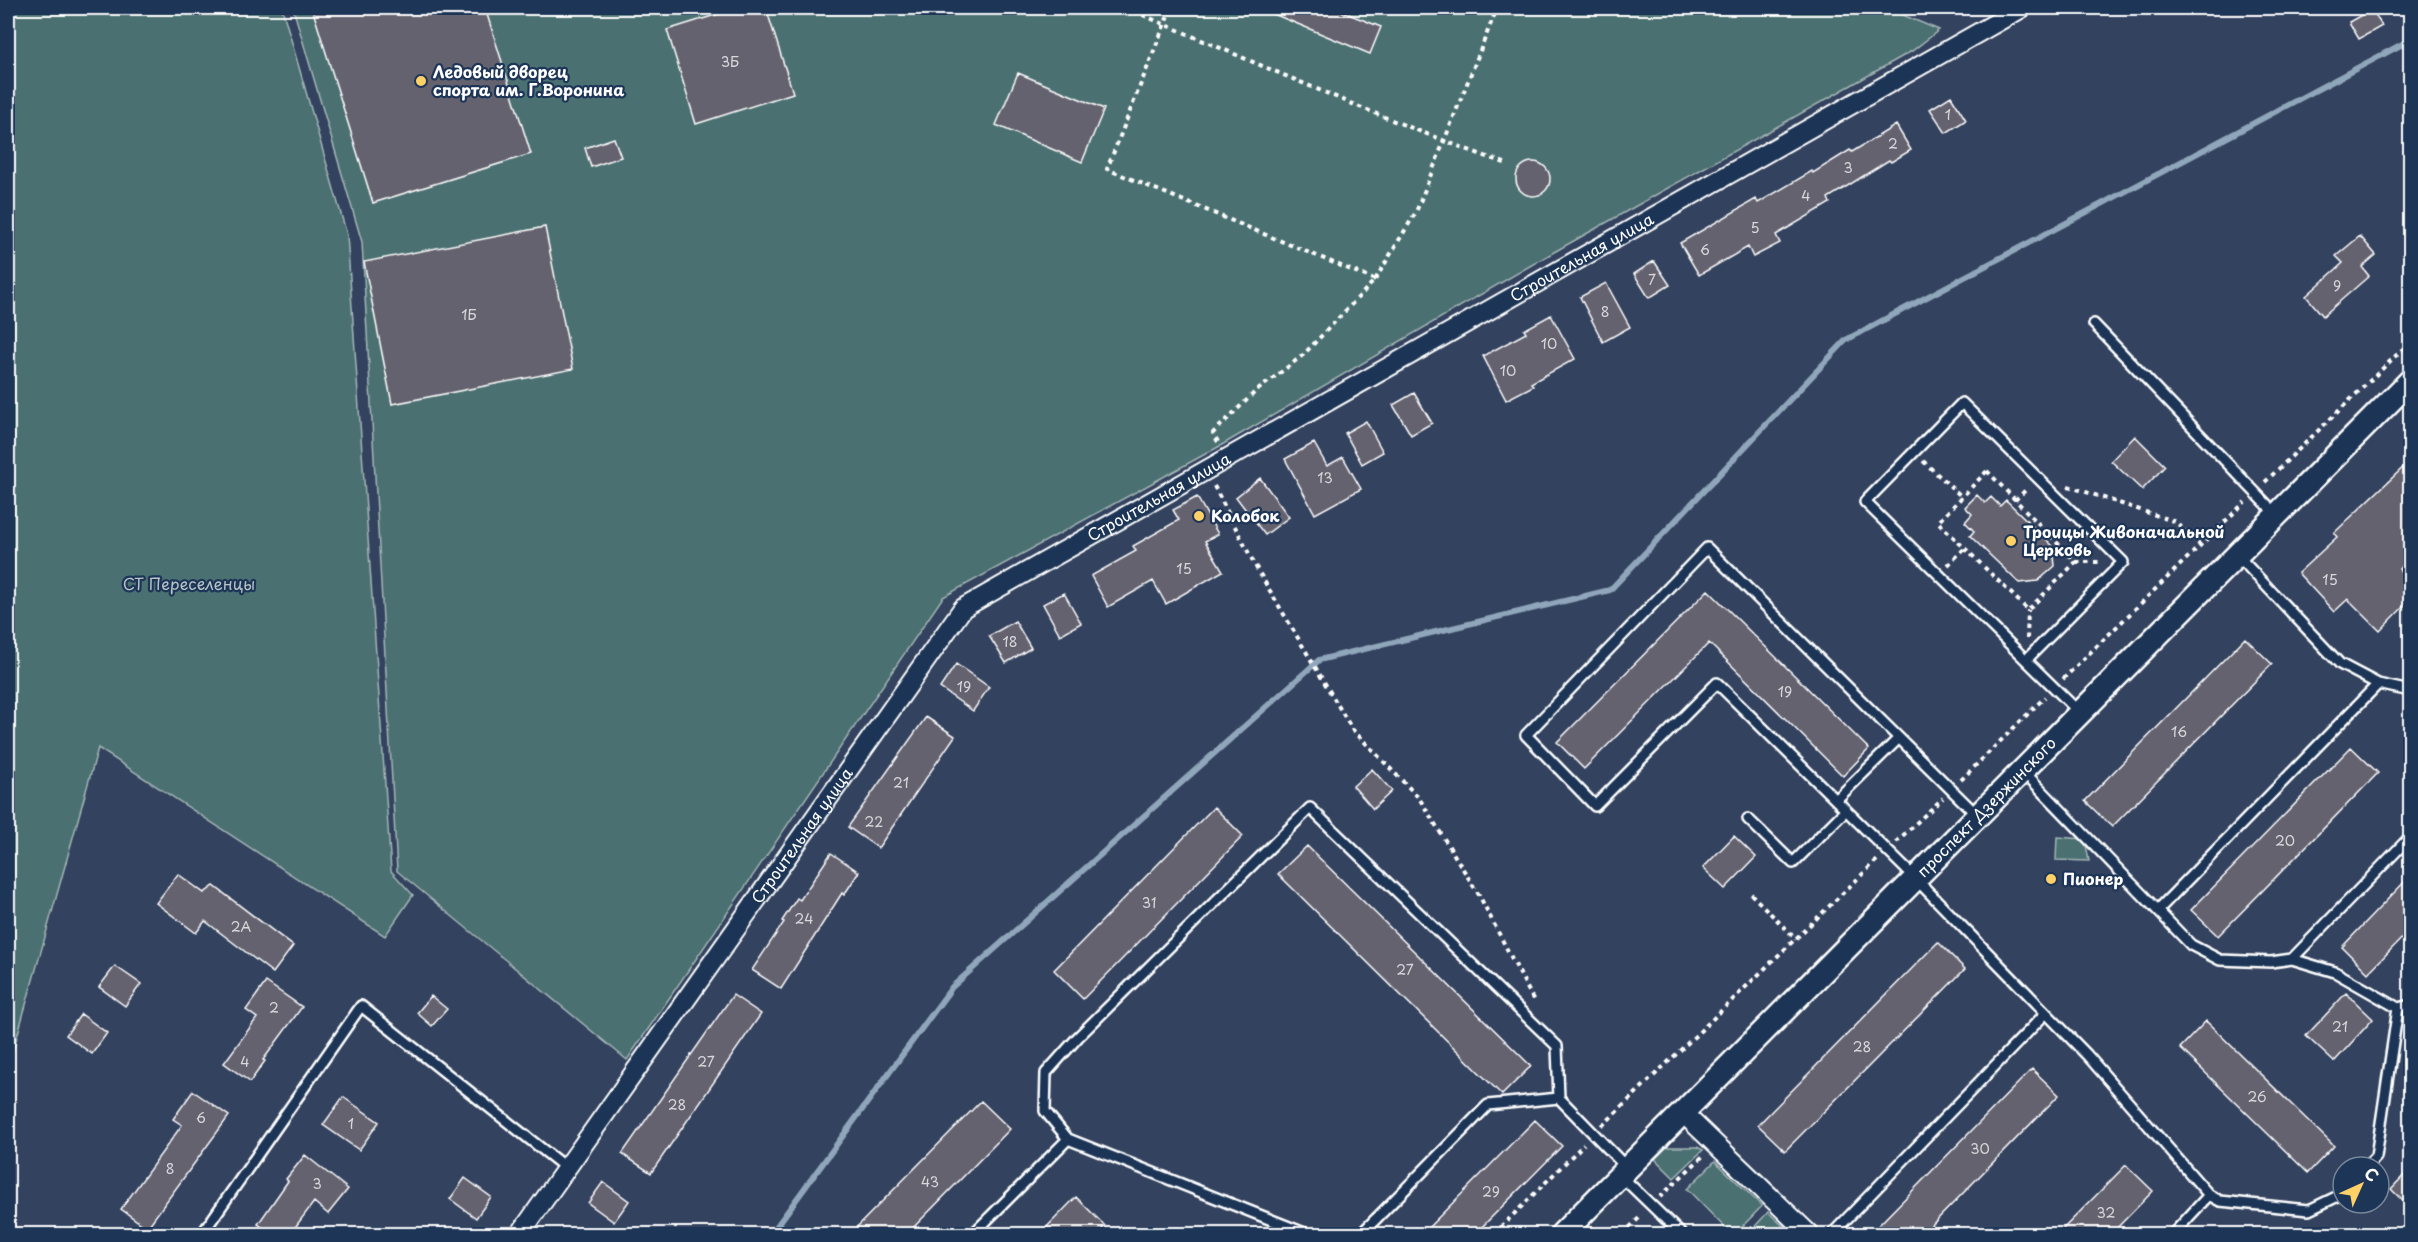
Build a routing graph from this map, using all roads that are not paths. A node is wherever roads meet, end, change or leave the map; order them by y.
1 (2022, 8) edge
2 (2094, 324) dead end
3 (2410, 381) edge
4 (2277, 515) junction
5 (2237, 555) junction
6 (2027, 659) junction
7 (2378, 684) junction
8 (2410, 691) edge
9 (2080, 713) junction
10 (1899, 738) junction
11 (2023, 771) junction
12 (1836, 800) junction
13 (1846, 810) junction
14 (1978, 816) junction
15 (1748, 819) dead end
16 (2410, 837) edge
17 (1915, 878) junction
18 (2158, 910) junction
19 (2292, 959) junction
20 (2410, 1005) edge
21 (2398, 1008) junction
22 (2046, 1013) junction
23 (1559, 1098) junction
24 (1683, 1113) junction
25 (1068, 1139) junction
26 (2376, 1155) edge
27 (566, 1168) junction
28 (1624, 1172) junction
29 (2209, 1196) junction
30 (2331, 1199) edge
31 (202, 1234) edge
32 (520, 1234) edge
33 (973, 1234) edge
34 (1307, 1234) edge
35 (1361, 1234) edge
36 (1562, 1234) edge
37 (1681, 1234) edge
38 (1809, 1234) edge
39 (1832, 1234) edge
40 (2173, 1234) edge

1 - 27 street, Строительная улица
2 - 4 lane
3 - 4 street, проспект Дзержинского
4 - 5 street, проспект Дзержинского
5 - 7 lane
5 - 9 street, проспект Дзержинского
6 - 6 lane
6 - 9 lane
7 - 8 lane
7 - 18 lane
9 - 11 street, проспект Дзержинского
10 - 12 lane
10 - 12 lane
10 - 14 lane
11 - 14 street, проспект Дзержинского
11 - 18 lane
12 - 13 lane
13 - 15 lane
13 - 17 lane
14 - 17 street, проспект Дзержинского
16 - 19 lane
17 - 22 lane
17 - 24 street, проспект Дзержинского
18 - 19 lane
19 - 21 lane
20 - 21 lane
21 - 26 lane
22 - 29 lane
22 - 39 lane
23 - 25 lane
23 - 28 lane
23 - 35 lane
24 - 28 street, проспект Дзержинского
24 - 38 street
25 - 33 lane
25 - 34 lane
27 - 31 lane
27 - 32 street, Строительная улица
28 - 36 street, проспект Дзержинского
28 - 37 lane
29 - 30 lane
29 - 40 lane

